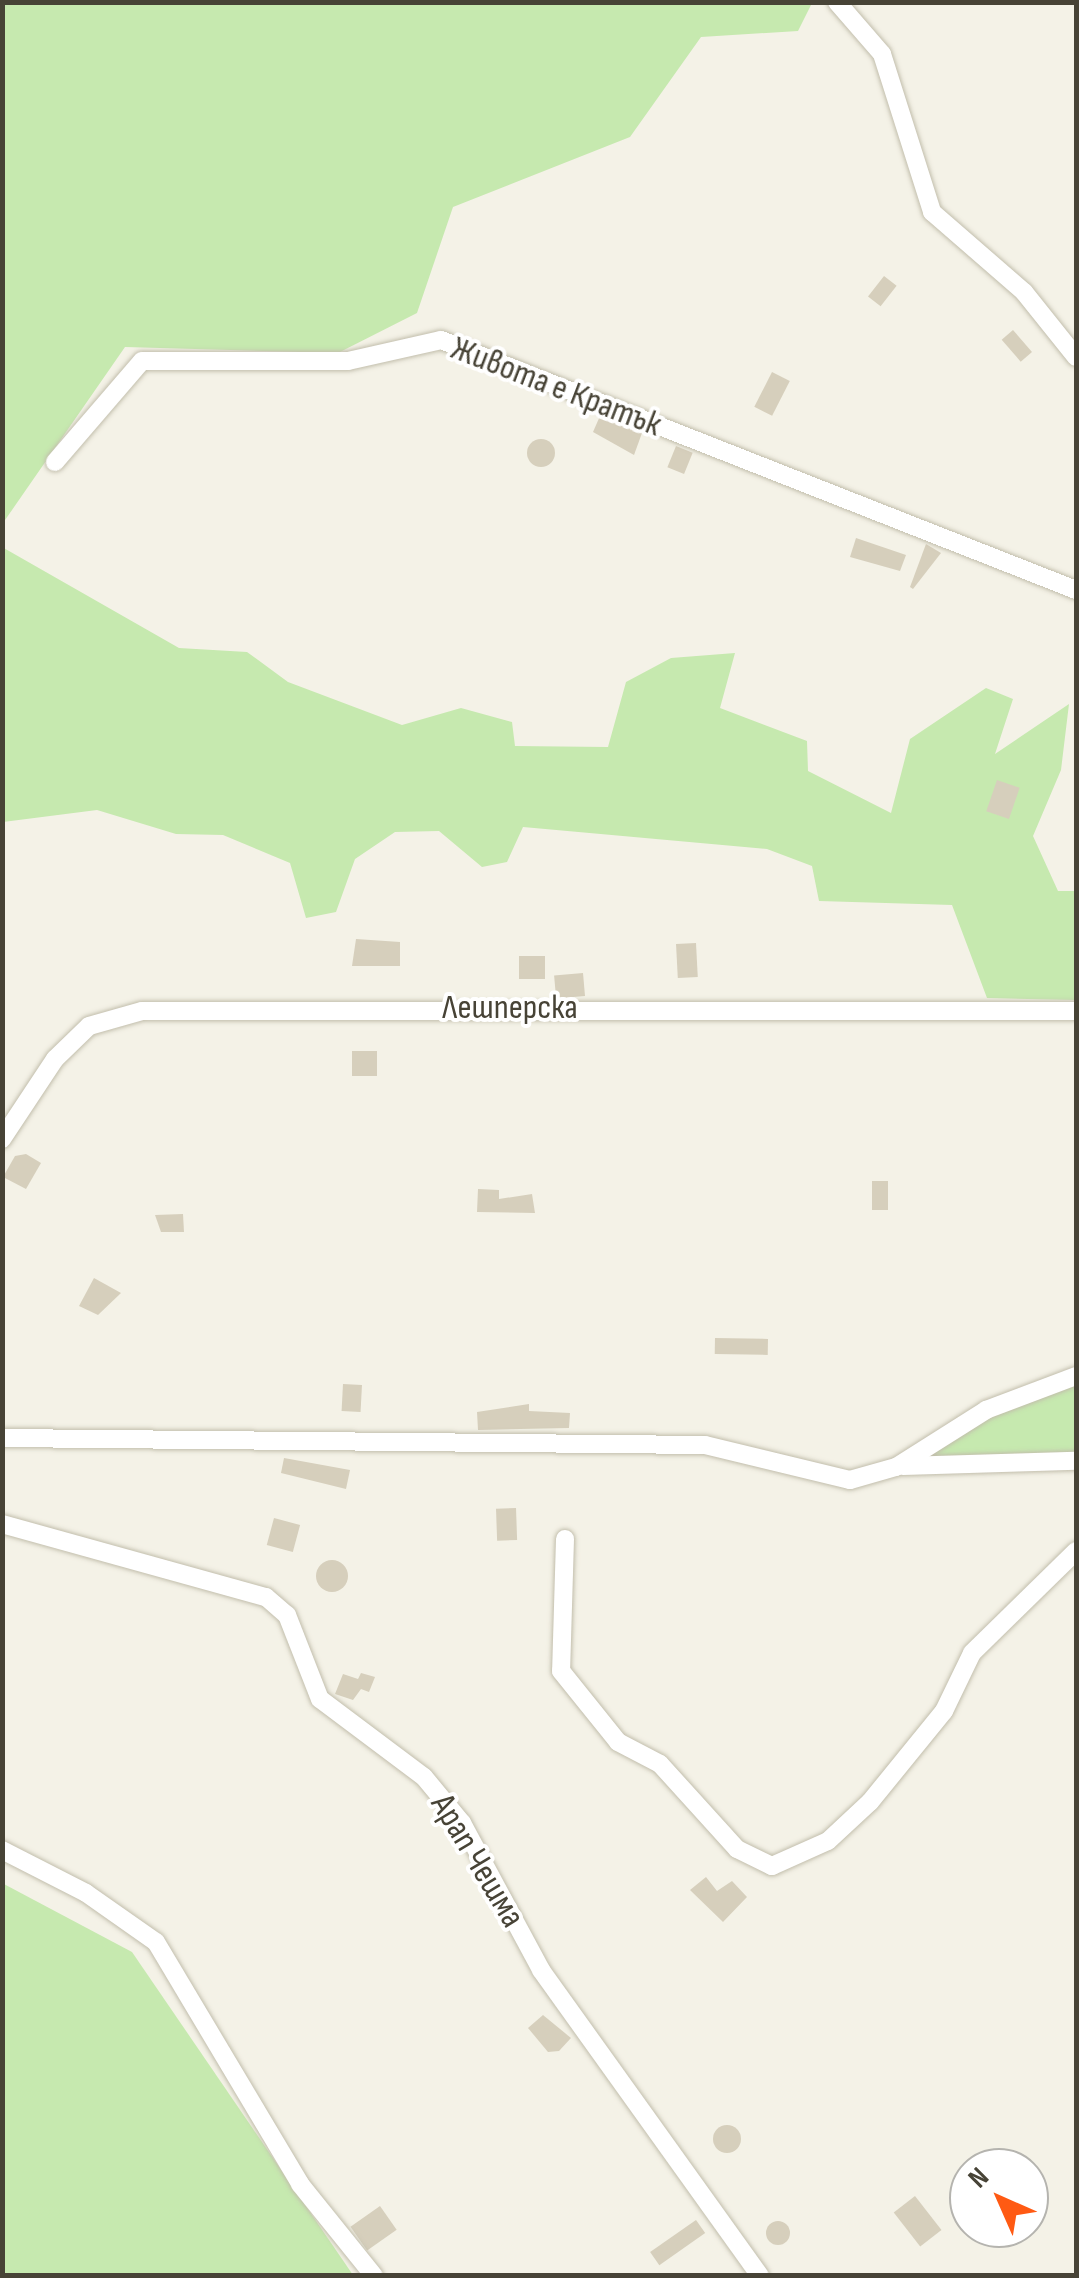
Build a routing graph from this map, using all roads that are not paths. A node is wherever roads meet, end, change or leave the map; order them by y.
1 (838, 2) edge
2 (1076, 358) edge
3 (55, 462) dead end
4 (1076, 590) edge
5 (1076, 1012) edge
6 (2, 1139) edge
7 (1076, 1376) edge
8 (2, 1438) edge
9 (1076, 1461) edge
10 (896, 1467) junction
11 (2, 1524) edge
12 (565, 1538) dead end
13 (1076, 1550) edge
14 (2, 1850) edge
15 (374, 2276) edge
16 (760, 2276) edge

1 - 2 street
3 - 4 street, Живота е Кратък
5 - 6 street, Лешперска
7 - 10 street
8 - 10 street
9 - 10 street
11 - 16 street, Арап Чешма
12 - 13 street
14 - 15 street

